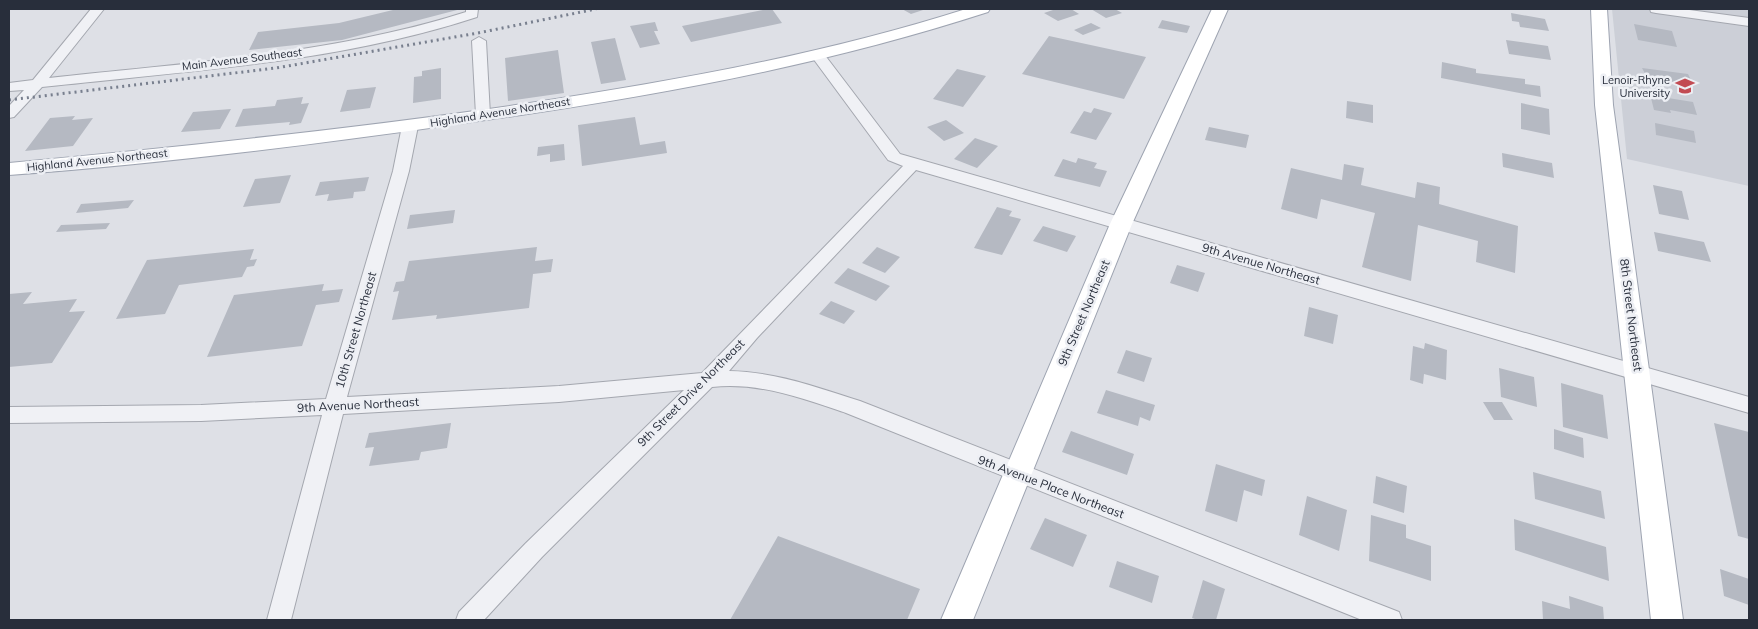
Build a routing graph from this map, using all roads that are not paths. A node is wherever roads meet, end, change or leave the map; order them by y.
1 (98, 9) edge
2 (982, 9) edge
3 (1220, 9) edge
4 (1599, 9) edge
5 (1656, 9) edge
6 (1705, 9) edge
7 (472, 11) edge
8 (1749, 21) edge
9 (479, 41) dead end
10 (819, 57) junction
11 (38, 83) junction
12 (9, 87) edge
13 (23, 99) joint
14 (9, 114) edge
15 (483, 115) junction
16 (410, 126) junction
17 (912, 164) junction
18 (9, 169) edge
19 (1121, 224) junction
20 (1638, 373) junction
21 (707, 380) junction
22 (1749, 405) edge
23 (335, 406) junction
24 (9, 415) edge
25 (1017, 473) junction
26 (279, 620) edge
27 (468, 620) edge
28 (957, 620) edge
29 (1390, 620) edge
30 (1667, 620) edge

1 - 11 street
2 - 10 main road, Highland Avenue Northeast
3 - 19 main road, 9th Street Northeast
4 - 20 main road, 8th Street Northeast
5 - 8 street
6 - 8 street
7 - 11 street, Main Avenue Southeast
9 - 15 street
10 - 15 main road, Highland Avenue Northeast
10 - 17 street, 9th Avenue Northeast
11 - 12 street, Main Avenue Southeast
11 - 13 street
13 - 14 street
15 - 16 main road, Highland Avenue Northeast
16 - 18 main road, Highland Avenue Northeast
16 - 23 street, 10th Street Northeast
17 - 19 street, 9th Avenue Northeast
17 - 21 street, 9th Street Drive Northeast
19 - 20 street, 9th Avenue Northeast
19 - 25 main road, 9th Street Northeast
20 - 22 street, 9th Avenue Northeast
20 - 30 main road, 8th Street Northeast
21 - 23 street, 9th Avenue Northeast
21 - 25 street, 9th Avenue Place Northeast
21 - 27 street, 9th Street Drive Northeast
23 - 24 street, 9th Avenue Northeast
23 - 26 street, 10th Street Northeast
25 - 28 main road, 9th Street Northeast
25 - 29 street, 9th Avenue Place Northeast

